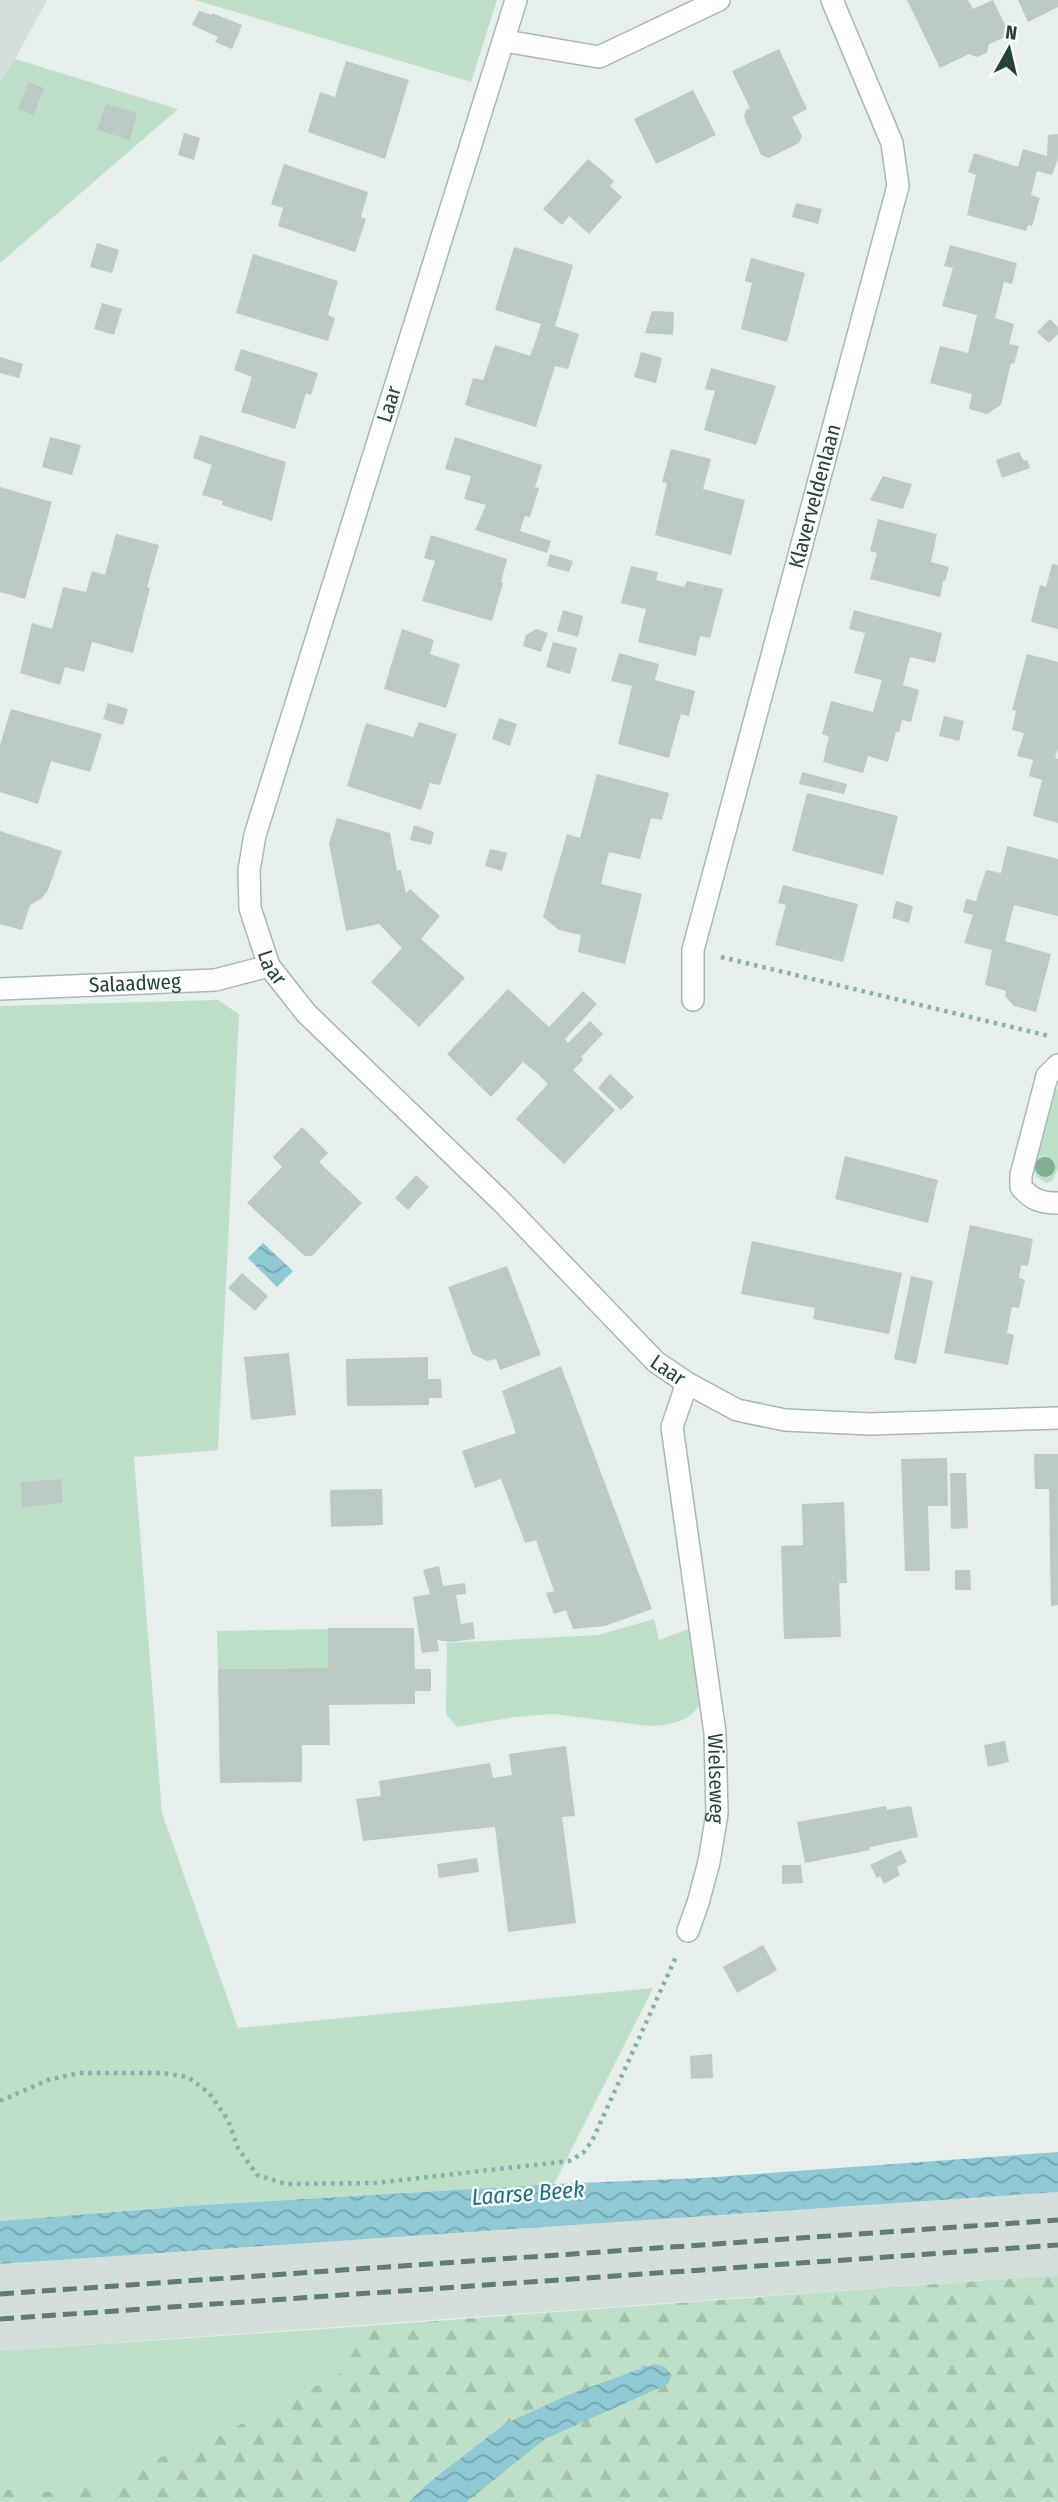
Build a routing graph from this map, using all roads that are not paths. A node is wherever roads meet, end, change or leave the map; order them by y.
1 (516, 0) edge
2 (719, 0) edge
3 (832, 0) edge
4 (505, 41) junction
5 (269, 966) junction
6 (0, 989) edge
7 (693, 1000) dead end
8 (1058, 1065) edge
9 (1058, 1203) edge
10 (687, 1382) junction
11 (1058, 1418) edge
12 (688, 1931) road end

1 - 4 street, Laar
2 - 4 street
3 - 7 street, Klaverveldenlaan
4 - 5 street, Laar
5 - 6 street, Salaadweg
5 - 10 street, Laar
8 - 9 street
10 - 11 street, Laar
10 - 12 street, Wielseweg

